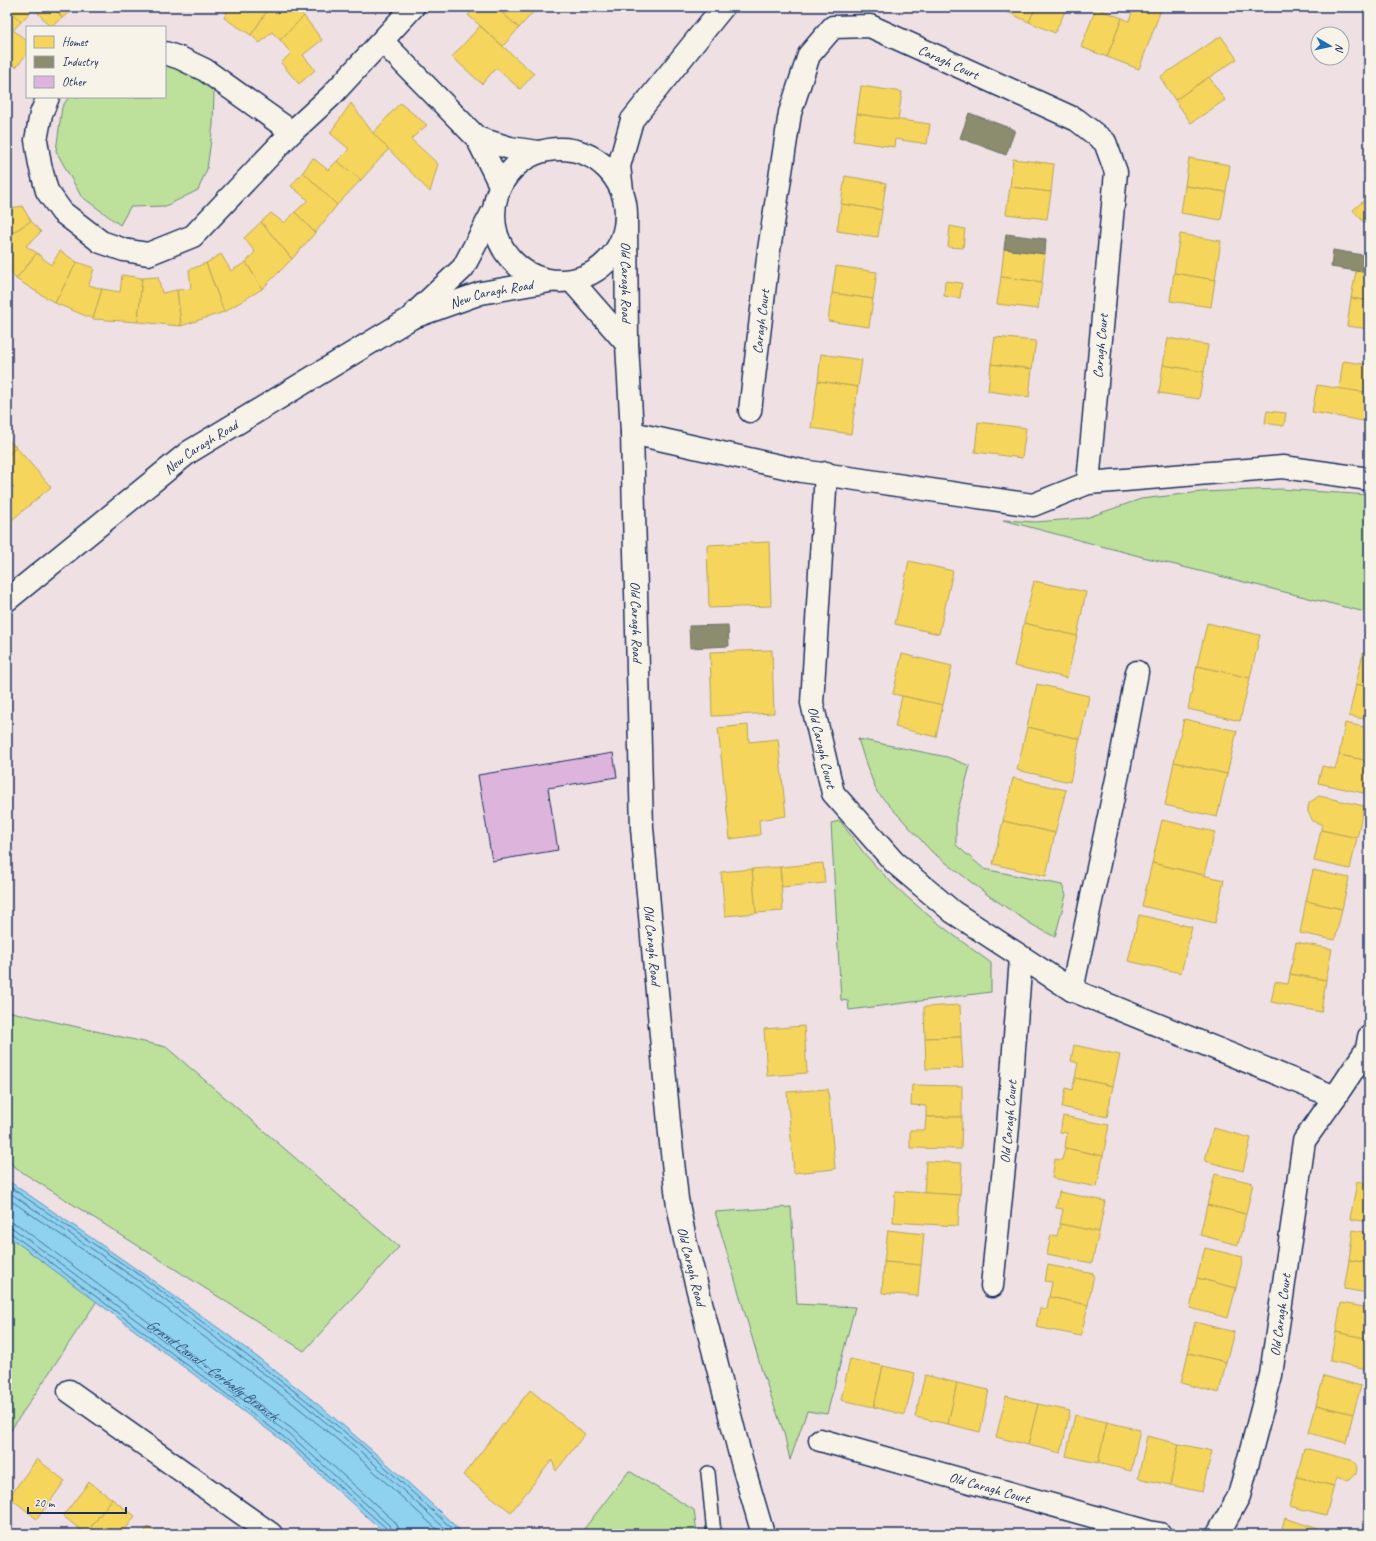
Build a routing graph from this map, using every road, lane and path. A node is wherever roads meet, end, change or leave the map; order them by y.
1 (413, 7) edge
2 (723, 7) edge
3 (383, 42) junction
4 (166, 53) edge
5 (48, 98) edge
6 (292, 132) junction
7 (477, 138) junction
8 (626, 138) junction
9 (563, 148) junction
10 (538, 152) junction
11 (500, 185) junction
12 (622, 191) junction
13 (493, 211) junction
14 (626, 219) junction
15 (572, 280) junction
16 (550, 281) junction
17 (411, 318) junction
18 (627, 344) junction
19 (750, 411) dead end
20 (632, 433) junction
21 (826, 473) junction
22 (1369, 479) edge
23 (1088, 483) junction
24 (7, 600) edge
25 (1137, 672) dead end
26 (1021, 958) junction
27 (1072, 990) junction
28 (1369, 1037) edge
29 (1335, 1097) junction
30 (992, 1286) dead end
31 (69, 1391) dead end
32 (820, 1440) dead end
33 (708, 1473) dead end
34 (271, 1534) edge
35 (714, 1534) edge
36 (764, 1534) edge
37 (1160, 1534) edge
38 (1218, 1534) edge

1 - 3 street
2 - 8 street
3 - 6 street
3 - 7 street
4 - 6 street
5 - 6 street
7 - 10 street
7 - 11 street
8 - 9 street
8 - 12 street
9 - 10 street
9 - 12 street
10 - 11 street
11 - 13 street
12 - 14 street
13 - 16 street
13 - 17 street, New Caragh Road
14 - 15 street
14 - 18 street, Old Caragh Road
15 - 16 street
15 - 18 street, Old Caragh Road
16 - 17 street, New Caragh Road
17 - 24 street, New Caragh Road
18 - 20 street, Old Caragh Road
19 - 23 street, Caragh Court
20 - 21 street
20 - 36 street, Old Caragh Road
21 - 23 street
21 - 26 street, Old Caragh Court
22 - 23 street
25 - 27 street
26 - 27 street, Old Caragh Court
26 - 30 street, Old Caragh Court
27 - 29 street, Old Caragh Court
28 - 29 street, Old Caragh Court
29 - 38 street, Old Caragh Court
31 - 34 street
32 - 37 street, Old Caragh Court
33 - 35 lane

